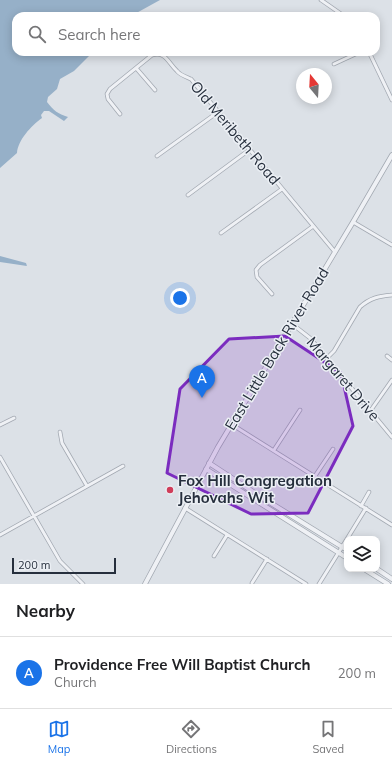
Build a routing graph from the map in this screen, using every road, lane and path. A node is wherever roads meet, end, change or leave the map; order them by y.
1 (321, 0) edge
2 (338, 12) edge
3 (151, 56) edge
4 (164, 56) edge
5 (351, 56) edge
6 (371, 56) edge
7 (334, 64) dead end
8 (136, 68) junction
9 (155, 90) dead end
10 (392, 100) edge
11 (218, 112) junction
12 (120, 114) dead end
13 (249, 150) junction
14 (392, 154) edge
15 (157, 156) dead end
16 (282, 189) junction
17 (188, 194) dead end
18 (353, 222) junction
19 (312, 227) junction
20 (221, 233) dead end
21 (392, 245) edge
22 (335, 252) junction
23 (272, 294) dead end
24 (392, 295) edge
25 (292, 324) junction
26 (387, 356) dead end
27 (327, 358) junction
28 (392, 360) edge
29 (392, 380) edge
30 (300, 410) dead end
31 (371, 410) junction
32 (14, 418) dead end
33 (231, 424) junction
34 (0, 425) edge
35 (60, 432) dead end
36 (392, 437) edge
37 (333, 449) dead end
38 (274, 450) junction
39 (0, 457) edge
40 (209, 463) junction
41 (123, 466) dead end
42 (206, 469) junction
43 (315, 476) junction
44 (87, 486) junction
45 (369, 492) dead end
46 (362, 506) junction
47 (185, 508) junction
48 (366, 508) junction
49 (33, 516) junction
50 (392, 525) edge
51 (0, 535) edge
52 (227, 535) junction
53 (349, 536) edge
54 (344, 544) edge
55 (342, 547) junction
56 (339, 553) junction
57 (214, 556) dead end
58 (344, 556) edge
59 (266, 560) junction
60 (380, 571) edge
61 (369, 572) edge
62 (392, 579) edge
63 (252, 583) dead end
64 (83, 584) edge
65 (145, 584) edge
66 (306, 584) edge
67 (319, 584) edge
68 (388, 584) edge

1 - 2 street
3 - 8 street, Old Meribeth Road
4 - 11 street, Old Meribeth Road
5 - 7 street
6 - 10 street
8 - 9 street
8 - 12 street, Old Meribeth Road
11 - 13 street, Old Meribeth Road
11 - 15 street
13 - 16 street, Old Meribeth Road
13 - 17 street
14 - 18 street, East Little Back River Road
16 - 19 street, Old Meribeth Road
16 - 20 street
18 - 21 street
18 - 22 street, East Little Back River Road
19 - 22 street, Old Meribeth Road
19 - 23 street
22 - 25 street, East Little Back River Road
24 - 27 street
25 - 27 street, Margaret Drive
25 - 33 street, East Little Back River Road
26 - 28 street
27 - 31 street, Margaret Drive
29 - 31 street
30 - 38 street
31 - 36 street, Margaret Drive
32 - 34 street
33 - 38 street
33 - 40 street, East Little Back River Road
35 - 44 street
37 - 43 street
38 - 43 street
39 - 49 street
40 - 42 street, East Little Back River Road
40 - 55 street
41 - 44 street
42 - 47 street, East Little Back River Road
42 - 56 street
43 - 46 street
44 - 49 street
45 - 46 street
46 - 48 street
47 - 52 street
47 - 65 street, East Little Back River Road
48 - 50 street
48 - 53 street
49 - 51 street
49 - 64 street
52 - 57 street
52 - 59 street
54 - 55 street
55 - 56 street
56 - 58 street
56 - 67 street
59 - 63 street
59 - 66 street
60 - 62 street
61 - 68 street

